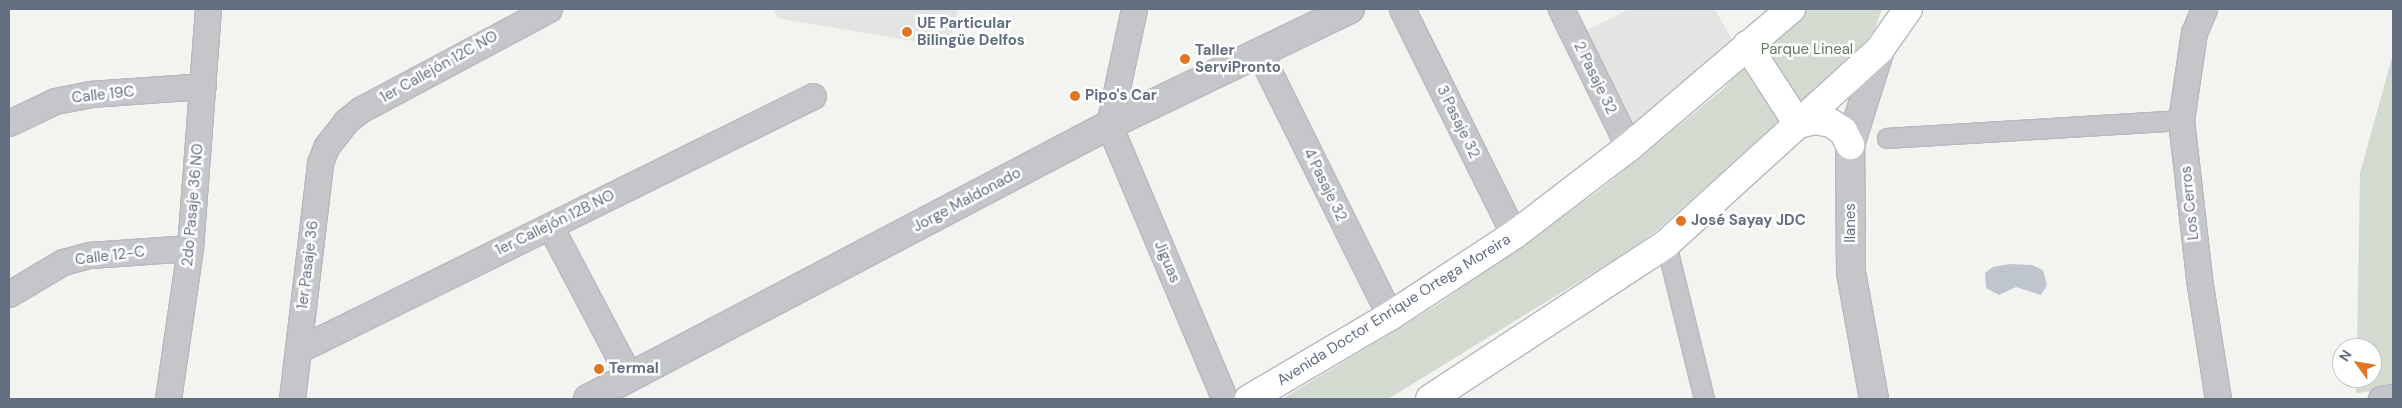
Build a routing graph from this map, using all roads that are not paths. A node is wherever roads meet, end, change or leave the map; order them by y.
1 (208, 9) edge
2 (549, 9) edge
3 (1134, 9) edge
4 (1350, 9) edge
5 (1402, 9) edge
6 (1561, 9) edge
7 (1791, 9) edge
8 (1896, 9) edge
9 (1908, 9) edge
10 (2204, 9) edge
11 (1747, 45) junction
12 (1880, 49) junction
13 (1260, 54) junction
14 (203, 86) junction
15 (813, 96) dead end
16 (2181, 120) junction
17 (9, 123) edge
18 (1798, 124) junction
19 (1109, 126) junction
20 (334, 134) joint
21 (1886, 138) dead end
22 (1850, 145) junction
23 (1629, 147) junction
24 (550, 226) junction
25 (1514, 235) junction
26 (1666, 244) junction
27 (190, 248) junction
28 (9, 294) edge
29 (1390, 316) junction
30 (298, 350) junction
31 (628, 376) junction
32 (2393, 397) edge
33 (168, 399) edge
34 (292, 399) edge
35 (588, 399) edge
36 (1225, 399) edge
37 (1249, 399) edge
38 (1430, 399) edge
39 (1704, 399) edge
40 (1874, 399) edge
41 (2218, 399) edge
42 (2381, 399) edge

1 - 14 street, 2do Pasaje 36 NO
2 - 20 street, 1er Callejón 12C NO
3 - 19 street
4 - 13 street, Jorge Maldonado
5 - 25 street, 3 Pasaje 32
6 - 23 street, 2 Pasaje 32
7 - 11 main road, Avenida Doctor Enrique Ortega Moreira
8 - 12 main road
9 - 12 main road
10 - 16 street, Los Cerros
11 - 18 main road
11 - 23 main road, Avenida Doctor Enrique Ortega Moreira
12 - 18 main road
12 - 22 street, Ilanes
13 - 19 street, Jorge Maldonado
13 - 29 street, 4 Pasaje 32
14 - 17 street, Calle 19C
14 - 27 street, 2do Pasaje 36 NO
15 - 24 street, 1er Callejón 12B NO
16 - 21 street
16 - 41 street, Los Cerros
18 - 22 main road
18 - 26 main road
19 - 31 street, Jorge Maldonado
19 - 36 street, Jiguas
20 - 30 street, 1er Pasaje 36
22 - 40 street, Ilanes
23 - 25 main road, Avenida Doctor Enrique Ortega Moreira
24 - 30 street, 1er Callejón 12B NO
24 - 31 street
25 - 29 main road, Avenida Doctor Enrique Ortega Moreira
26 - 38 main road
26 - 39 street
27 - 28 street, Calle 12-C
27 - 33 street, 2do Pasaje 36 NO
29 - 37 main road, Avenida Doctor Enrique Ortega Moreira
30 - 34 street, 1er Pasaje 36
31 - 35 street, Jorge Maldonado
32 - 42 street

